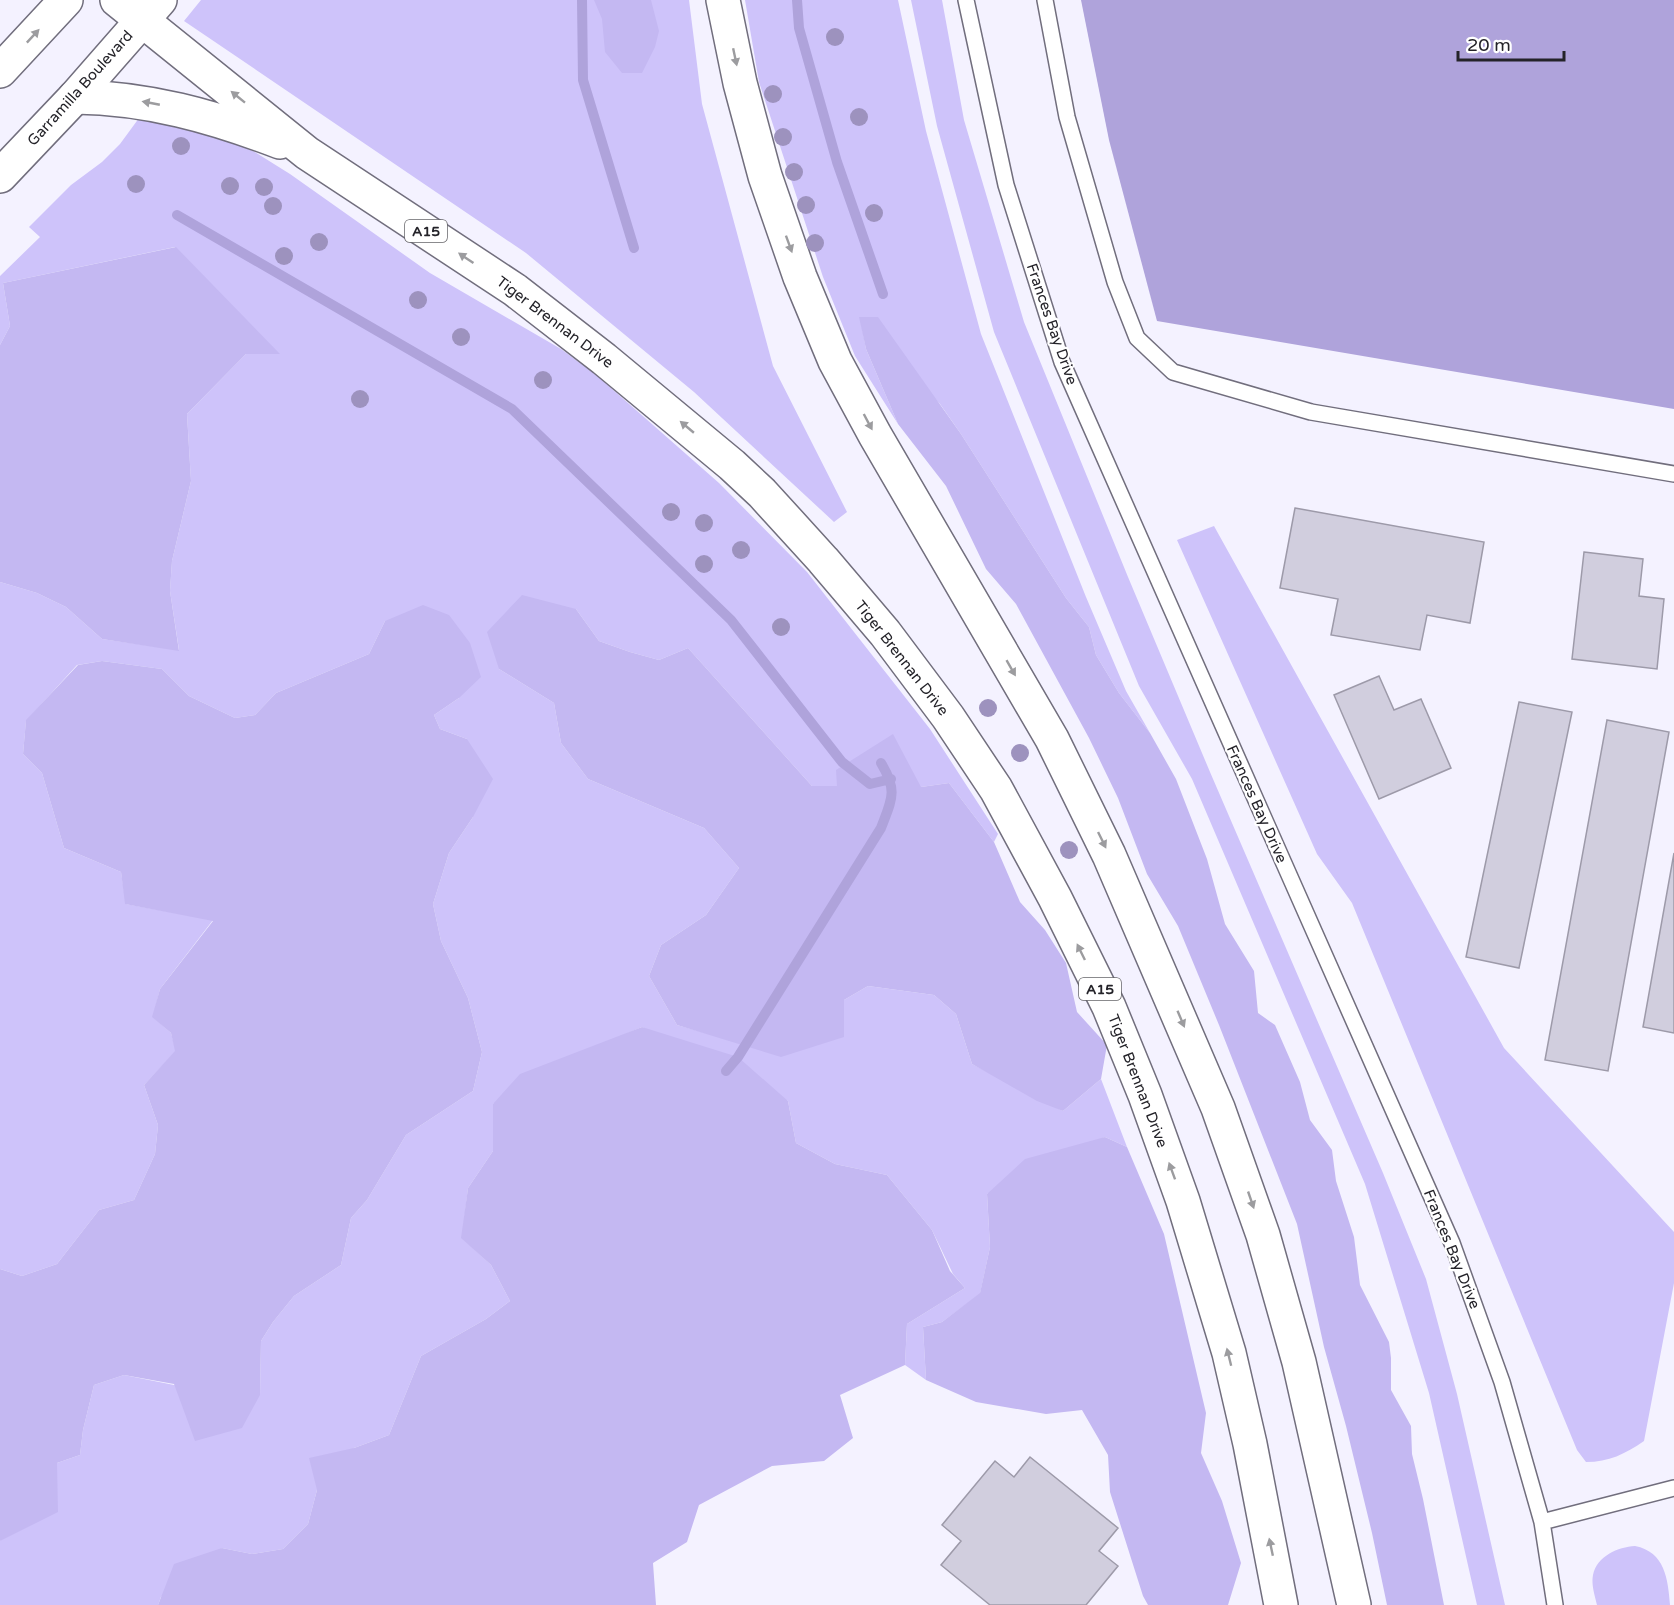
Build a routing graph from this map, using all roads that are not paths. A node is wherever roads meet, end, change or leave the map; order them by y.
1 (66, 0) edge
2 (723, 0) edge
3 (966, 0) edge
4 (1045, 0) edge
5 (140, 6) edge
6 (0, 71) edge
7 (75, 97) junction
8 (307, 153) junction
9 (0, 176) edge
10 (1674, 474) edge
11 (1674, 1488) edge
12 (1542, 1522) junction
13 (1281, 1605) edge
14 (1354, 1605) edge
15 (1555, 1605) edge

6 -> 1 main road
2 -> 14 main road
3 - 12 lane, Frances Bay Drive
4 - 10 lane
5 - 7 main road, Garramilla Boulevard
8 -> 5 main road, Tiger Brennan Drive / A15
8 -> 7 main road
7 - 9 main road, Garramilla Boulevard
13 -> 8 main road, Tiger Brennan Drive / A15
11 - 12 lane
12 - 15 lane, Frances Bay Drive

